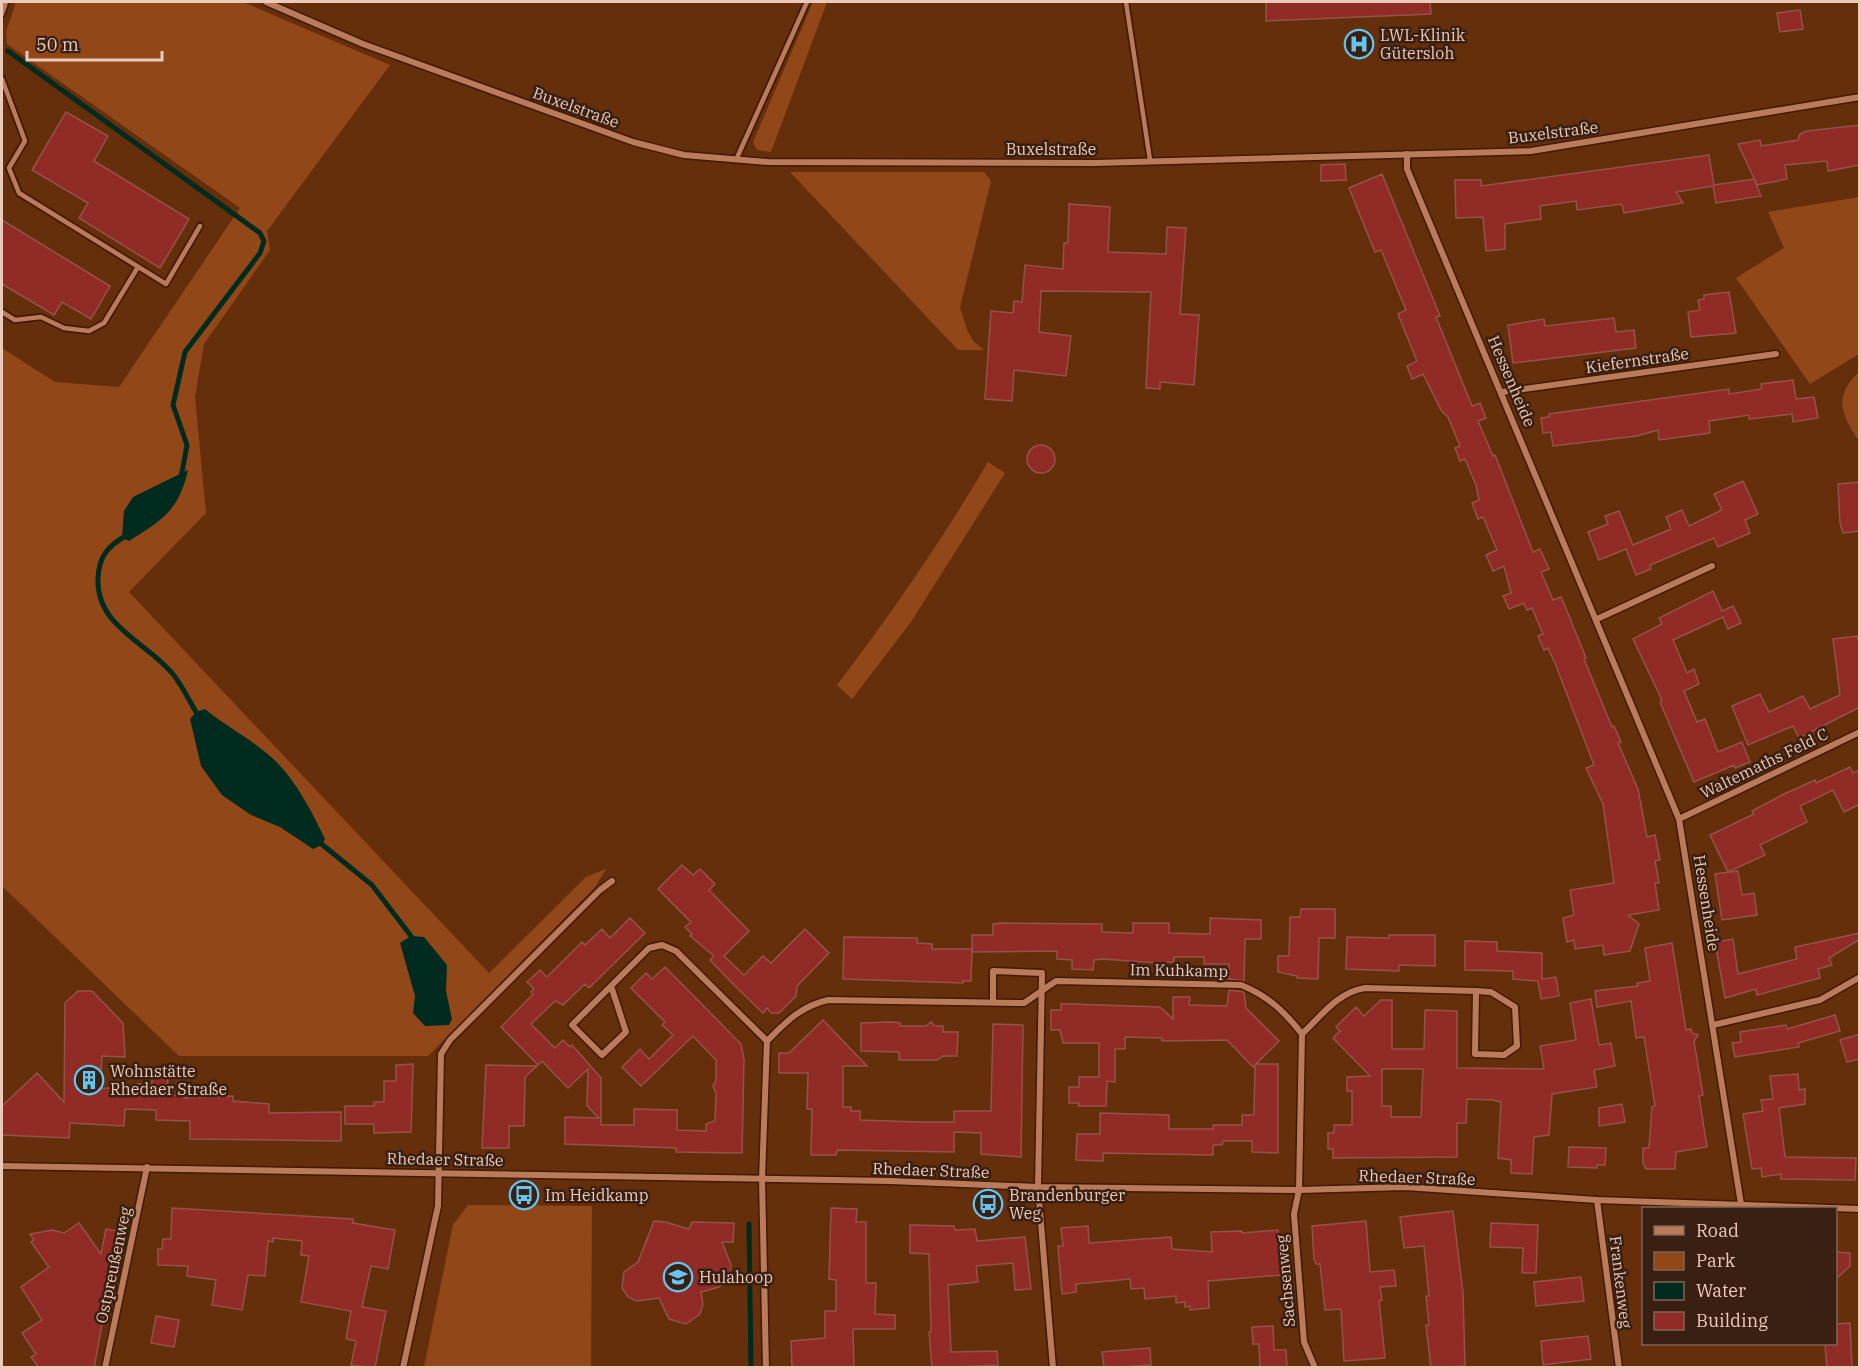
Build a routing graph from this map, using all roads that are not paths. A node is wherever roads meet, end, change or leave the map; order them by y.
1 (6, 2) edge
2 (266, 2) edge
3 (807, 2) edge
4 (1126, 2) edge
5 (2, 14) edge
6 (2, 79) edge
7 (1860, 97) edge
8 (1407, 154) junction
9 (736, 160) junction
10 (1150, 160) junction
11 (200, 226) dead end
12 (138, 267) junction
13 (2, 312) edge
14 (1776, 354) dead end
15 (1502, 393) junction
16 (1712, 566) dead end
17 (1597, 619) junction
18 (1860, 732) edge
19 (1680, 819) junction
20 (612, 881) dead end
21 (1860, 977) edge
22 (611, 986) junction
23 (1476, 991) junction
24 (1041, 992) junction
25 (993, 1002) junction
26 (1713, 1025) junction
27 (1302, 1034) junction
28 (767, 1041) junction
29 (2, 1166) edge
30 (147, 1167) junction
31 (439, 1173) junction
32 (762, 1179) junction
33 (1038, 1187) junction
34 (1299, 1190) junction
35 (1597, 1200) junction
36 (1741, 1204) junction
37 (1812, 1207) edge
38 (1837, 1208) edge
39 (1860, 1209) edge
40 (105, 1368) edge
41 (403, 1368) edge
42 (766, 1368) edge
43 (1053, 1368) edge
44 (1315, 1368) edge
45 (1619, 1368) edge

1 - 5 lane
2 - 9 street, Buxelstraße
3 - 9 lane
4 - 10 lane
6 - 12 lane
7 - 8 street, Buxelstraße
8 - 10 street, Buxelstraße
8 - 15 street, Hessenheide
9 - 10 street, Buxelstraße
11 - 12 lane
12 - 13 lane
14 - 15 street, Kiefernstraße
15 - 17 street, Hessenheide
16 - 17 street
17 - 19 street, Hessenheide
18 - 19 street, Waltemaths Feld C
19 - 26 street, Hessenheide
20 - 31 street
21 - 26 street
22 - 22 street
22 - 28 street
23 - 23 street
23 - 27 street
24 - 25 street, Im Kuhkamp
24 - 25 street
24 - 27 street, Im Kuhkamp
24 - 33 street
25 - 28 street, Im Kuhkamp
26 - 36 street, Hessenheide
27 - 34 street
28 - 32 street
29 - 30 street, Rhedaer Straße
30 - 31 street, Rhedaer Straße
30 - 40 street, Ostpreußenweg
31 - 32 street, Rhedaer Straße
31 - 41 street
32 - 33 street, Rhedaer Straße
32 - 42 street
33 - 34 street, Rhedaer Straße
33 - 43 street
34 - 35 street, Rhedaer Straße
34 - 44 street, Sachsenweg
35 - 36 street, Rhedaer Straße
35 - 45 street, Frankenweg
36 - 37 street, Rhedaer Straße
38 - 39 street, Rhedaer Straße

